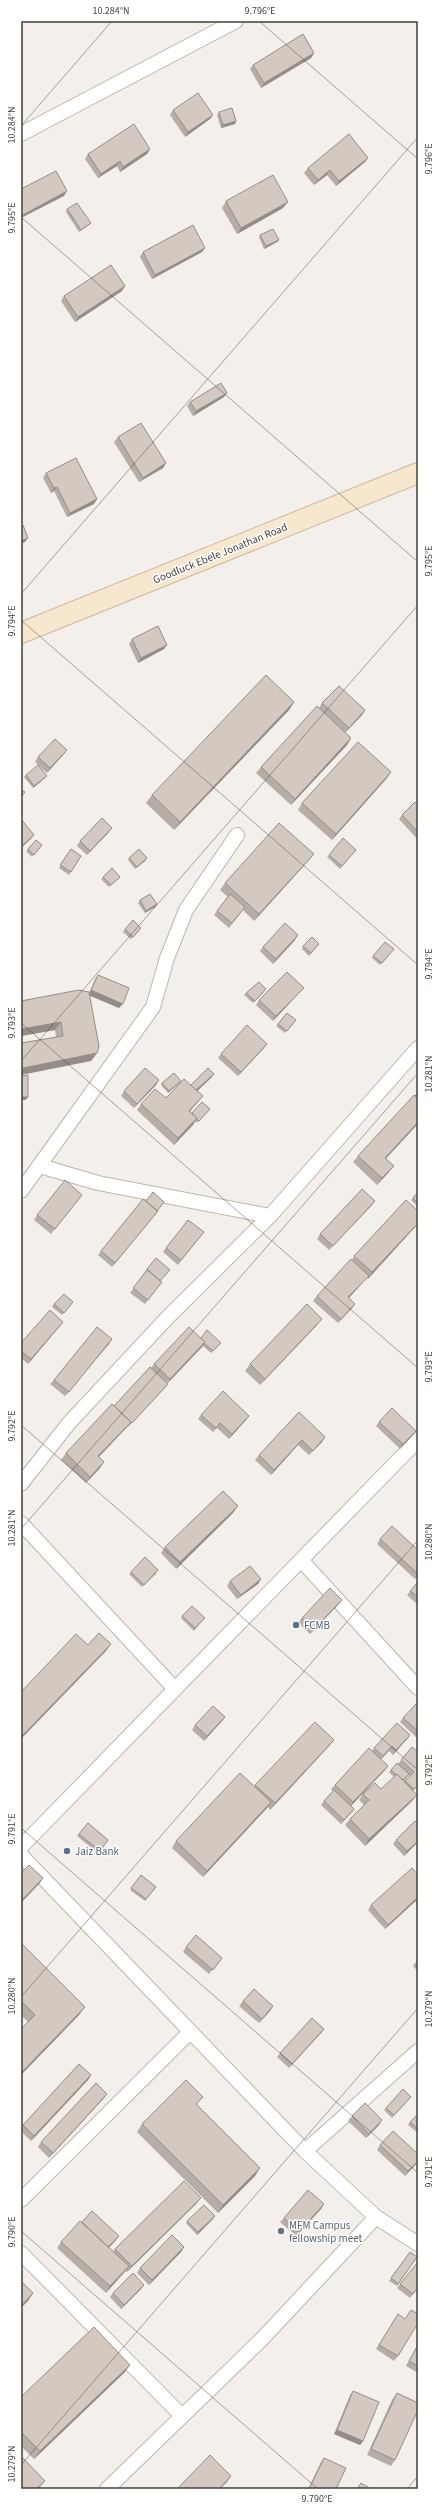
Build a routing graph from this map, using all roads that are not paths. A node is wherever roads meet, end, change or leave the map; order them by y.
1 (236, 21) edge
2 (21, 134) edge
3 (418, 473) edge
4 (21, 633) edge
5 (237, 835) dead end
6 (418, 1048) edge
7 (40, 1166) junction
8 (21, 1191) edge
9 (270, 1216) junction
10 (418, 1440) edge
11 (21, 1484) edge
12 (21, 1523) edge
13 (301, 1560) junction
14 (418, 1688) edge
15 (175, 1689) junction
16 (21, 1847) edge
17 (21, 1855) edge
18 (189, 2033) junction
19 (418, 2051) edge
20 (304, 2152) junction
21 (21, 2200) edge
22 (376, 2217) junction
23 (418, 2244) edge
24 (21, 2253) edge
25 (181, 2415) junction
26 (107, 2489) edge

1 - 2 street
3 - 4 main road, Goodluck Ebele Jonathan Road
5 - 7 street
6 - 9 street
7 - 8 street
7 - 9 street
9 - 11 street
10 - 13 street
12 - 15 street
13 - 14 street
13 - 15 street
15 - 16 street
17 - 18 street
18 - 20 street
18 - 21 street
19 - 20 street
20 - 22 street
22 - 23 street
22 - 25 street
24 - 25 street
25 - 26 street

